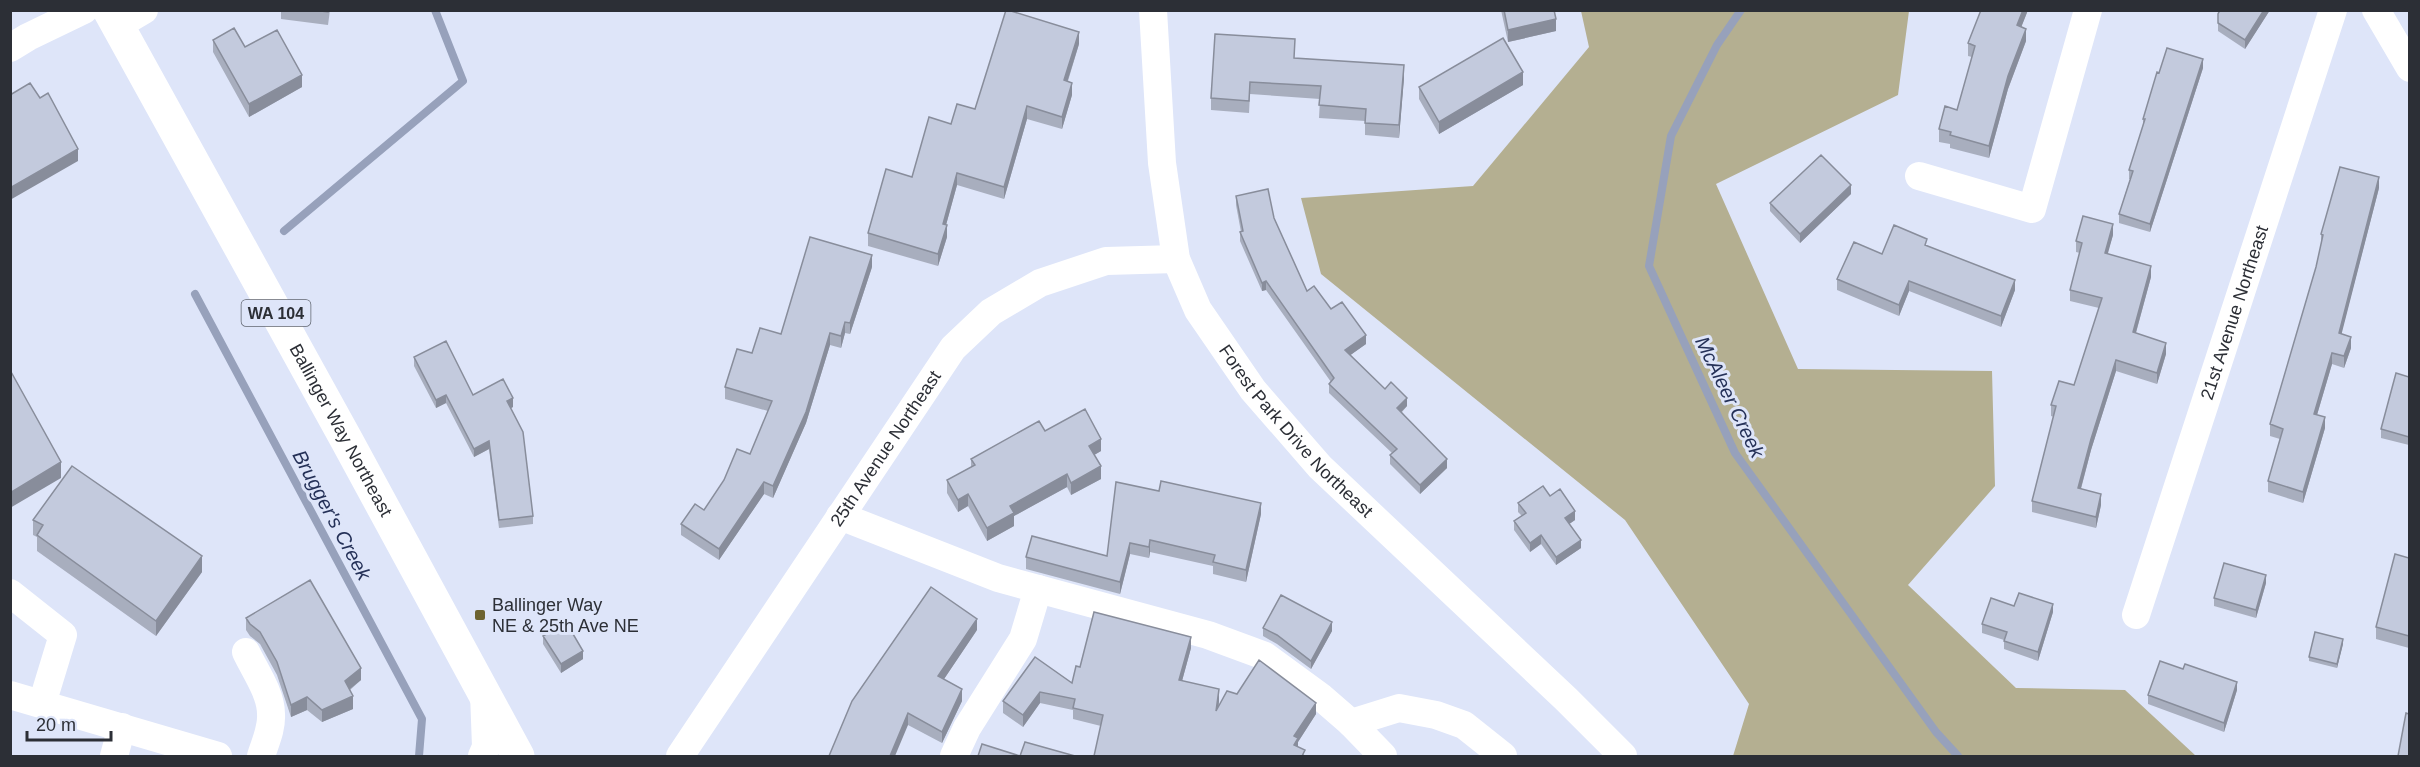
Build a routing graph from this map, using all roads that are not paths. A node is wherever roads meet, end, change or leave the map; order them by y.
1 (84, 10) edge
2 (1152, 10) edge
3 (2088, 10) edge
4 (2333, 10) edge
5 (2376, 10) edge
6 (123, 16) edge
7 (10, 48) edge
8 (2409, 68) edge
9 (1919, 176) dead end
10 (1176, 259) junction
11 (840, 516) junction
12 (1038, 589) junction
13 (10, 593) edge
14 (2136, 615) dead end
15 (246, 652) dead end
16 (484, 693) junction
17 (10, 695) edge
18 (42, 704) junction
19 (1351, 723) junction
20 (122, 727) junction
21 (114, 756) edge
22 (218, 756) edge
23 (261, 756) edge
24 (482, 756) edge
25 (518, 756) edge
26 (680, 756) edge
27 (954, 756) edge
28 (1383, 756) edge
29 (1503, 756) edge
30 (1623, 756) edge

1 - 7 street
2 - 10 street, Forest Park Drive Northeast
3 - 9 street
4 - 14 street, 21st Avenue Northeast
5 - 8 street
6 - 16 main road, Ballinger Way Northeast / WA 104
10 - 11 street, 25th Avenue Northeast
10 - 30 street, Forest Park Drive Northeast
11 - 12 street
11 - 26 street, 25th Avenue Northeast
12 - 19 street
12 - 27 street
13 - 18 street
15 - 23 street
16 - 24 street
16 - 25 main road, Ballinger Way Northeast / WA 104
17 - 18 street
18 - 20 street
19 - 28 street
19 - 29 street
20 - 21 street
20 - 22 street

